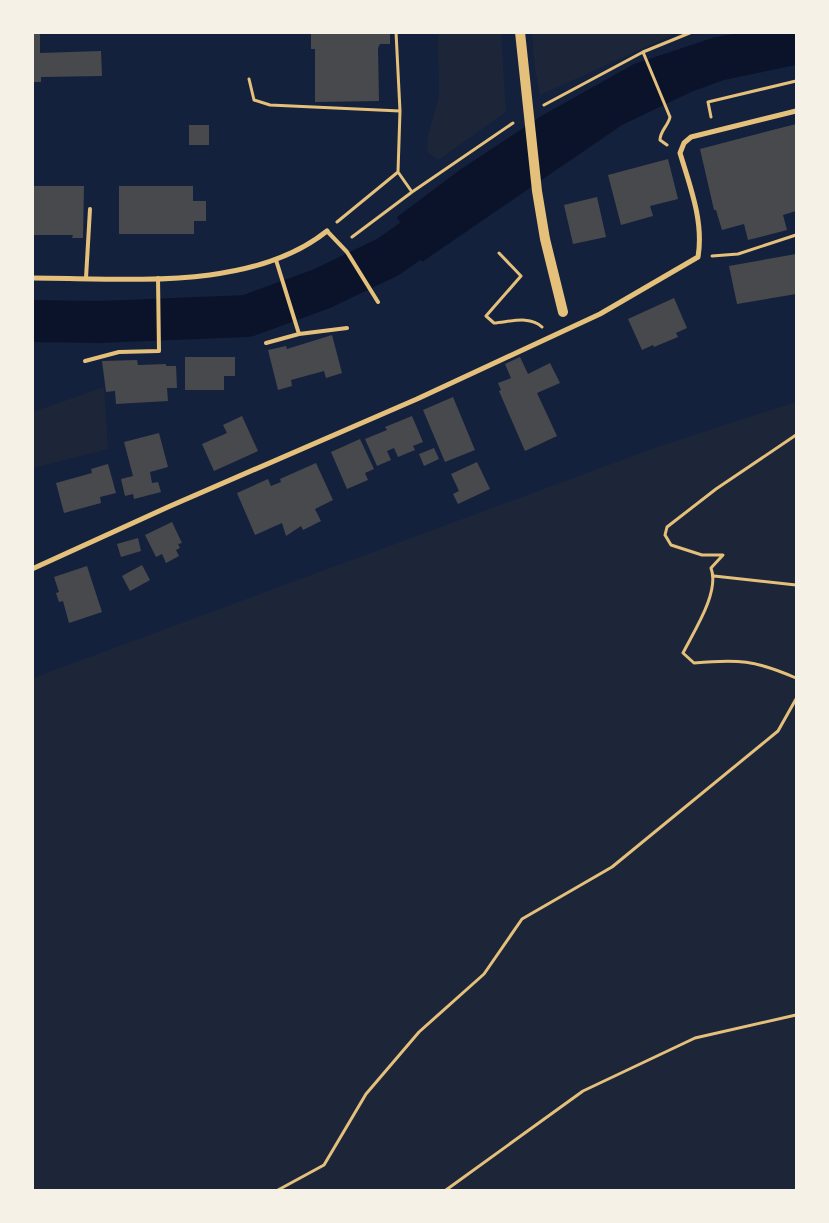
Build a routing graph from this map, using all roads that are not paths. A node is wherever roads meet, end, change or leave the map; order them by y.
1 (520, 32) edge
2 (796, 111) edge
3 (90, 209) dead end
4 (327, 231) joint
5 (276, 260) junction
6 (32, 278) edge
7 (86, 278) junction
8 (158, 278) junction
9 (378, 302) dead end
10 (563, 312) dead end
11 (347, 328) dead end
12 (299, 334) junction
13 (266, 343) dead end
14 (86, 360) dead end
15 (32, 569) edge

1 - 10 main road
2 - 15 street
3 - 7 lane
4 - 5 street
4 - 9 lane
5 - 8 street
5 - 12 lane
6 - 7 street
7 - 8 street
8 - 14 lane
11 - 12 lane
12 - 13 lane

